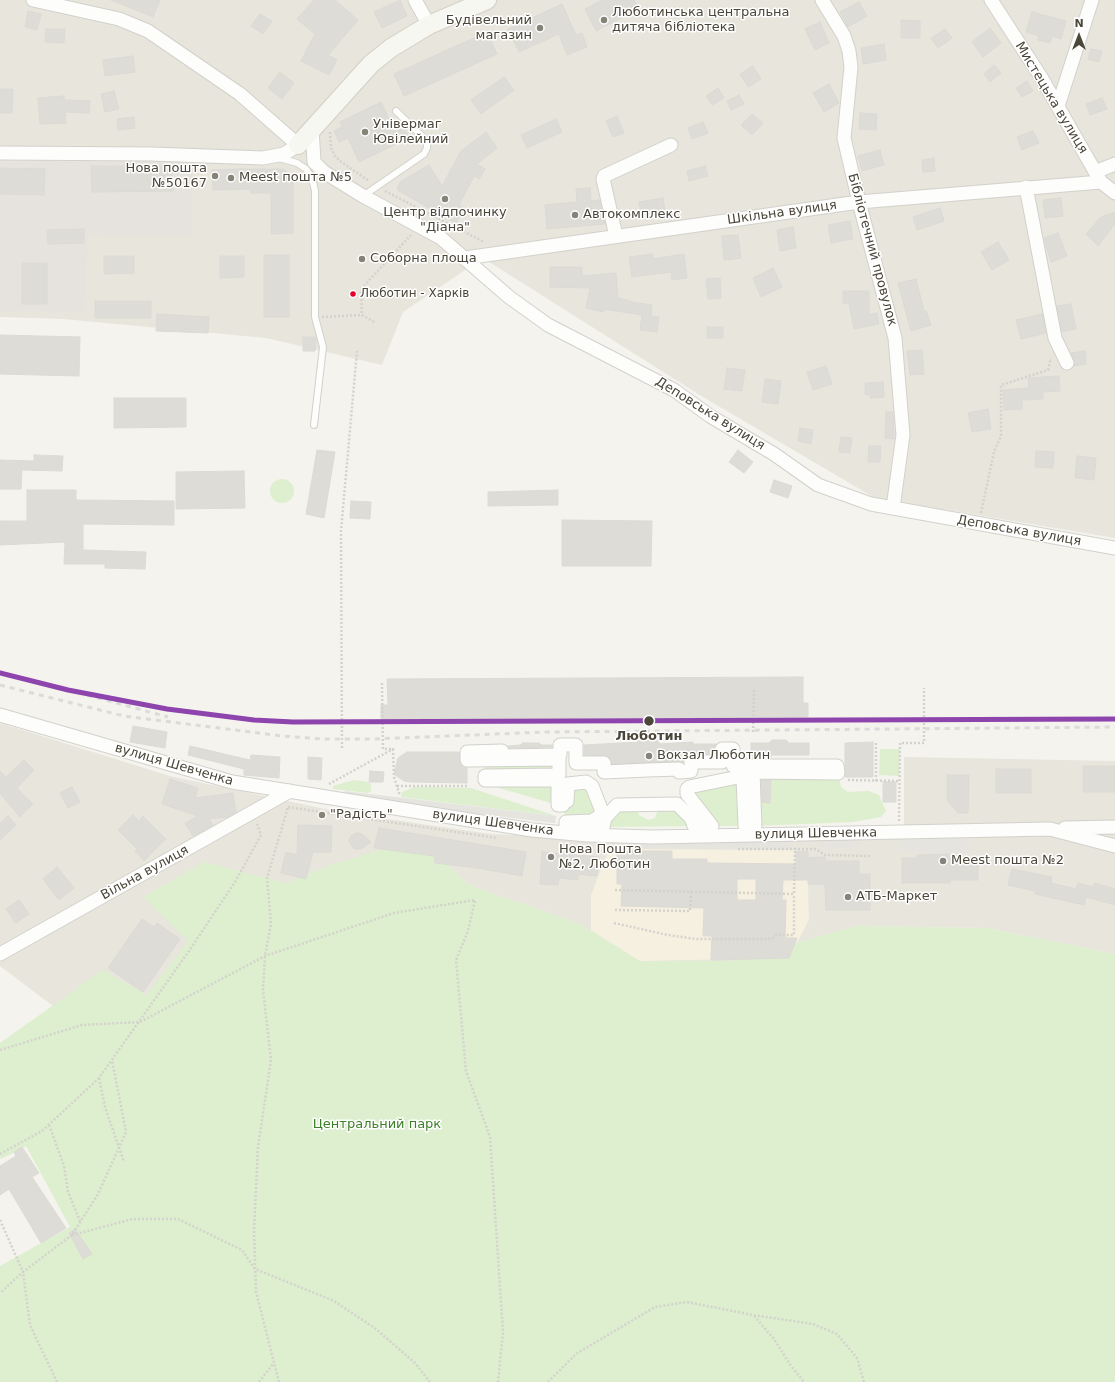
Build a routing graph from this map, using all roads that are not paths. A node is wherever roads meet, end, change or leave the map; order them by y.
1 (33, 0) edge
2 (415, 0) edge
3 (487, 0) edge
4 (822, 0) edge
5 (991, 0) edge
6 (1092, 0) edge
7 (429, 25) junction
8 (1058, 106) junction
9 (396, 111) dead end
10 (312, 128) junction
11 (298, 145) junction
12 (671, 145) dead end
13 (0, 153) edge
14 (276, 157) junction
15 (1115, 164) edge
16 (1098, 177) junction
17 (1026, 187) junction
18 (1115, 193) edge
19 (363, 196) junction
20 (859, 202) junction
21 (616, 236) junction
22 (465, 258) junction
23 (1067, 363) dead end
24 (314, 425) dead end
25 (893, 508) junction
26 (1115, 548) edge
27 (0, 715) edge
28 (837, 770) joint
29 (290, 791) junction
30 (1115, 827) edge
31 (1050, 829) junction
32 (1115, 846) edge
33 (0, 954) edge

1 - 11 street
2 - 7 street
3 - 7 street
4 - 20 street, Бібліотечний провулок
5 - 8 street, Мистецька вулиця
6 - 8 street
7 - 10 street
8 - 16 street, Мистецька вулиця
9 - 19 lane
10 - 11 street
10 - 19 street, Деповська вулиця
11 - 14 street
12 - 21 street
13 - 14 street
14 - 24 lane
15 - 16 street, Шкільна вулиця
16 - 17 street, Шкільна вулиця
16 - 18 street, Мистецька вулиця
17 - 20 street, Шкільна вулиця
17 - 23 street
19 - 22 street, Деповська вулиця
20 - 21 street, Шкільна вулиця
20 - 25 street, Бібліотечний провулок
21 - 22 street, Шкільна вулиця
22 - 25 street, Деповська вулиця
25 - 26 street, Деповська вулиця
27 - 29 street, вулиця Шевченка
28 - 28 street
29 - 31 street, вулиця Шевченка
29 - 33 street, Вільна вулиця
30 - 31 street
31 - 32 street, вулиця Шевченка

